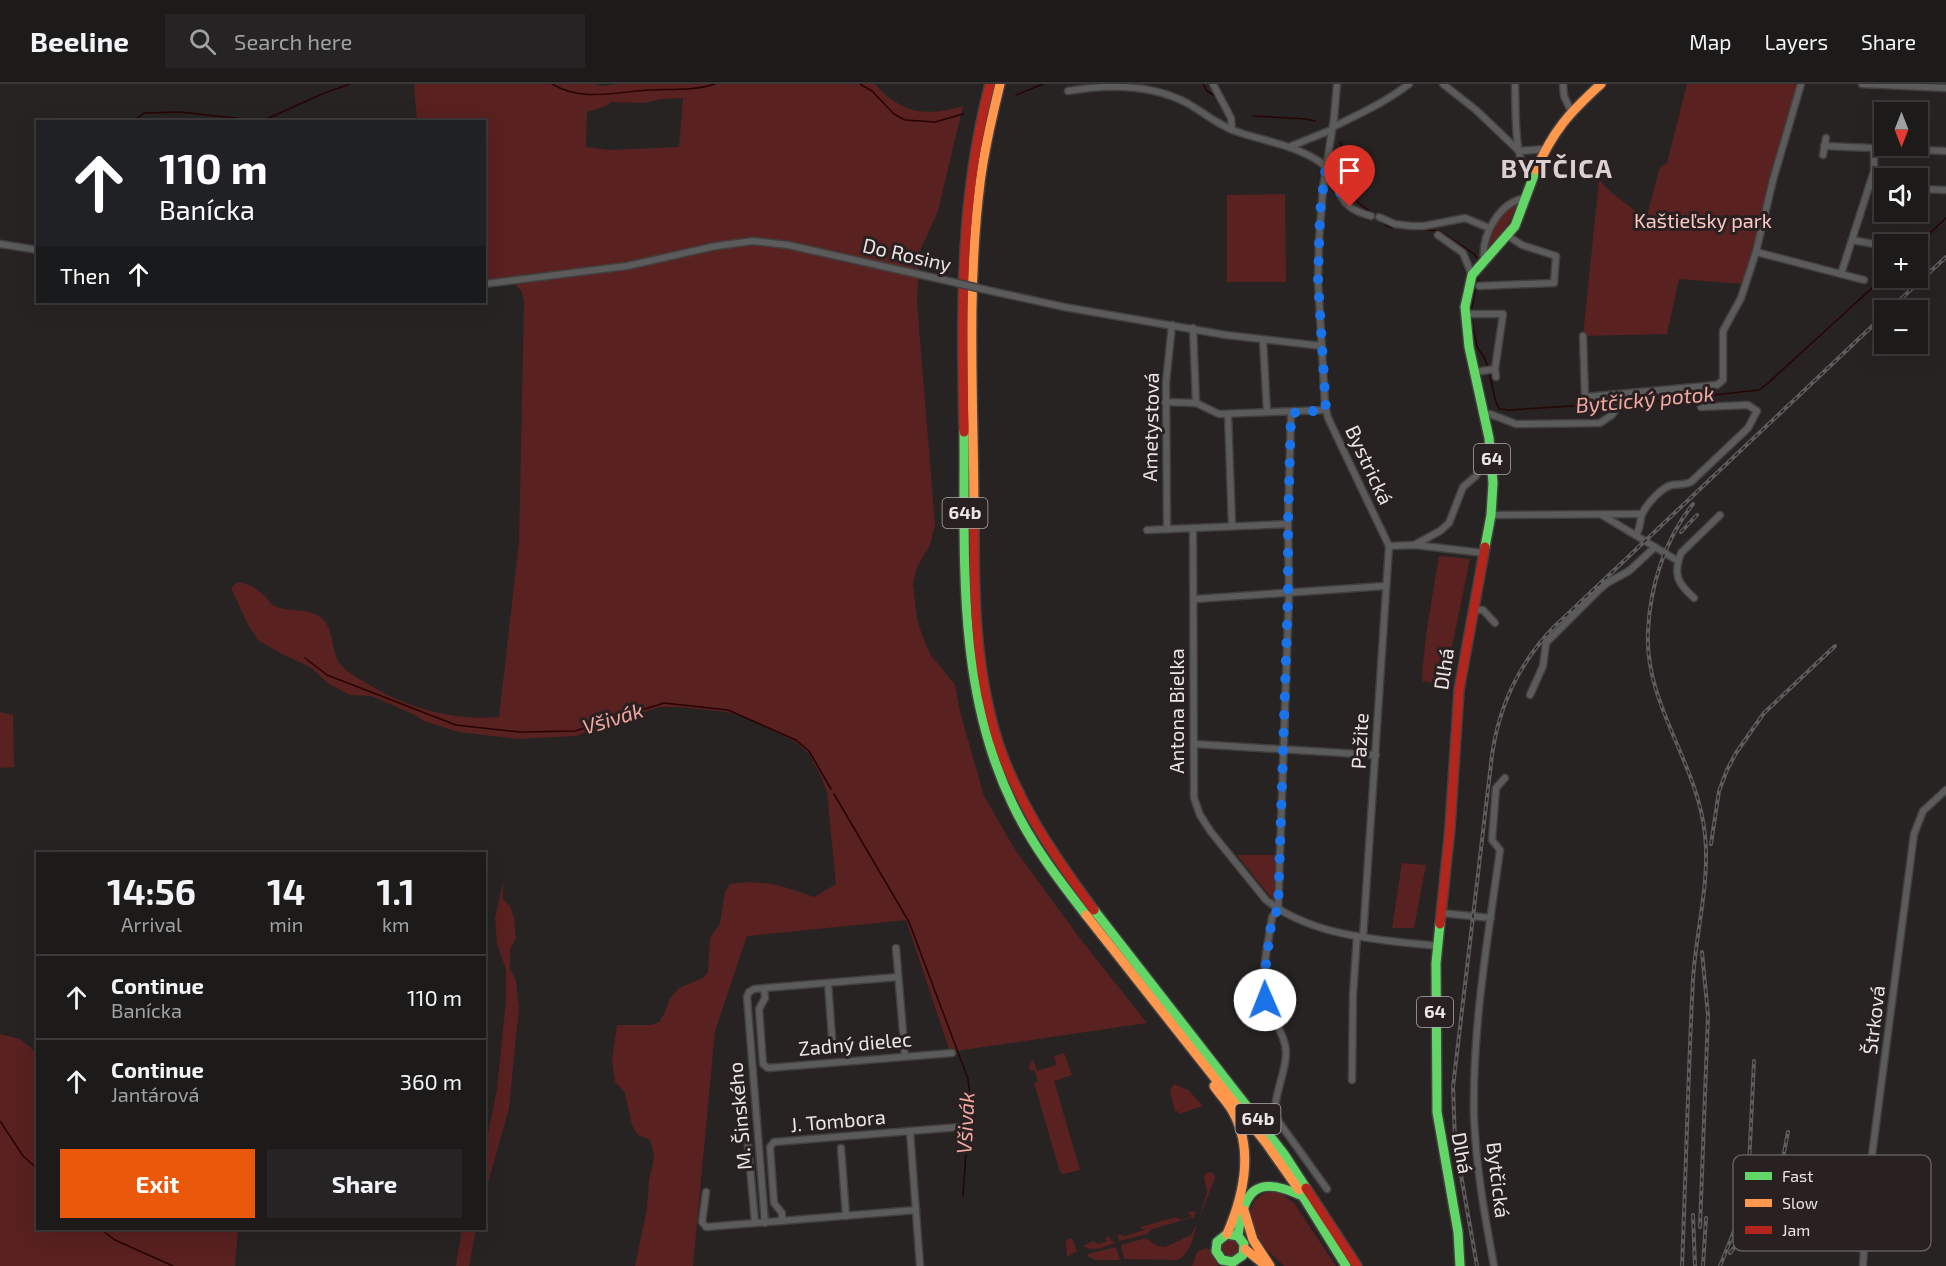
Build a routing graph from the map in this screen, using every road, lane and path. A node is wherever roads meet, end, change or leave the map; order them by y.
1 (990, 84) edge
2 (1000, 84) edge
3 (1213, 84) edge
4 (1337, 84) edge
5 (1409, 84) edge
6 (1443, 84) edge
7 (1515, 84) edge
8 (1563, 84) edge
9 (1601, 84) edge
10 (1801, 84) edge
11 (1862, 84) edge
12 (1946, 88) edge
13 (1068, 91) dead end
14 (1571, 111) junction
15 (1332, 129) junction
16 (1232, 130) junction
17 (1826, 138) dead end
18 (1824, 146) junction
19 (1289, 147) junction
20 (1874, 148) edge
21 (1546, 149) junction
22 (1928, 150) edge
23 (1519, 151) junction
24 (1946, 151) edge
25 (1823, 155) dead end
26 (1874, 156) edge
27 (1326, 166) junction
28 (1532, 181) junction
29 (1869, 186) junction
30 (1874, 186) edge
31 (1928, 189) edge
32 (1946, 190) edge
33 (1526, 198) junction
34 (1371, 216) dead end
35 (1379, 217) dead end
36 (1489, 228) junction
37 (1438, 235) dead end
38 (1508, 236) junction
39 (1852, 240) junction
40 (0, 244) edge
41 (1874, 244) edge
42 (36, 250) edge
43 (1756, 252) junction
44 (1484, 260) junction
45 (1841, 274) junction
46 (1472, 275) junction
47 (1864, 280) dead end
48 (486, 284) edge
49 (1479, 286) dead end
50 (1469, 314) junction
51 (1172, 325) junction
52 (1193, 328) junction
53 (1583, 336) dead end
54 (1263, 340) junction
55 (1322, 346) junction
56 (1491, 370) junction
57 (1475, 372) junction
58 (1496, 377) dead end
59 (1165, 402) junction
60 (1196, 403) junction
61 (1701, 406) dead end
62 (1617, 408) dead end
63 (1326, 410) junction
64 (1267, 412) junction
65 (1291, 413) junction
66 (1228, 414) junction
67 (1485, 415) junction
68 (1490, 446) junction
69 (1599, 514) junction
70 (1642, 514) junction
71 (1491, 515) junction
72 (1720, 515) dead end
73 (1288, 524) junction
74 (1232, 526) junction
75 (1193, 528) junction
76 (1167, 529) junction
77 (1147, 530) dead end
78 (1636, 535) junction
79 (1415, 545) junction
80 (1389, 546) junction
81 (1655, 547) junction
82 (1484, 553) junction
83 (1678, 561) junction
84 (1385, 586) junction
85 (1288, 593) junction
86 (1694, 598) dead end
87 (1195, 599) junction
88 (1473, 610) junction
89 (1495, 623) dead end
90 (1530, 695) dead end
91 (1194, 744) junction
92 (1284, 750) junction
93 (1376, 755) junction
94 (1505, 778) dead end
95 (1946, 790) edge
96 (1278, 910) junction
97 (1090, 912) junction
98 (1441, 913) junction
99 (1491, 918) junction
100 (1360, 936) junction
101 (1438, 946) junction
102 (896, 948) dead end
103 (898, 978) junction
104 (828, 983) junction
105 (764, 989) junction
106 (1179, 1034) junction
107 (833, 1051) dead end
108 (952, 1053) dead end
109 (905, 1056) junction
110 (764, 1064) joint
111 (1352, 1080) dead end
112 (960, 1127) dead end
113 (910, 1131) junction
114 (748, 1145) dead end
115 (770, 1147) joint
116 (841, 1148) dead end
117 (1872, 1155) edge
118 (1327, 1189) dead end
119 (706, 1192) dead end
120 (1302, 1196) junction
121 (1243, 1208) junction
122 (916, 1210) junction
123 (846, 1216) junction
124 (782, 1221) junction
125 (755, 1223) junction
126 (765, 1223) junction
127 (1227, 1234) junction
128 (1238, 1236) junction
129 (1245, 1249) junction
130 (1864, 1251) edge
131 (1222, 1263) edge
132 (1235, 1263) edge
133 (920, 1266) edge
134 (1258, 1266) edge
135 (1268, 1266) edge
136 (1346, 1266) edge
137 (1357, 1266) edge
138 (1460, 1266) edge
139 (1494, 1266) edge
140 (1863, 1266) edge

1 - 97 main road, 64b
2 - 97 main road, 64b
3 - 16 street
4 - 15 street, Bystrická
5 - 15 street
6 - 23 street
7 - 23 street
8 - 14 street
9 - 14 main road, 64
10 - 43 street
11 - 12 street
13 - 16 street
14 - 21 main road, Dlhá / 64
15 - 19 street
15 - 27 street, Bystrická
16 - 19 street
17 - 18 street
18 - 20 street
18 - 25 street
19 - 27 street
21 - 23 street
21 - 28 main road, Dlhá / 64
22 - 24 street
23 - 28 street
26 - 29 street
27 - 34 street
27 - 55 street, Bystrická
28 - 33 main road, Dlhá / 64
29 - 30 street
29 - 39 street
31 - 32 street
33 - 36 street
33 - 38 main road, Dlhá / 64
35 - 36 street
36 - 44 street
37 - 46 street
38 - 44 main road, Dlhá / 64
38 - 49 street
39 - 41 street
39 - 45 street
40 - 42 street
43 - 45 street
43 - 53 street
44 - 46 main road, Dlhá / 64
45 - 47 street
46 - 50 main road, Dlhá / 64
48 - 51 street, Do Rosiny, bridge
50 - 56 street
50 - 57 main road, Dlhá / 64
51 - 52 street, Do Rosiny
51 - 59 street, Ametystová
52 - 54 street, Do Rosiny
52 - 60 street
54 - 55 street, Do Rosiny
54 - 64 street
55 - 63 street, Bystrická
56 - 57 street
56 - 58 street
57 - 67 main road, Dlhá / 64
59 - 60 street
59 - 76 street, Ametystová
60 - 66 street
61 - 70 street
62 - 67 street
63 - 65 street
63 - 80 street, Bystrická
64 - 65 street
64 - 66 street
65 - 73 street
66 - 74 street
67 - 68 main road, Dlhá / 64
68 - 71 main road, Dlhá / 64
68 - 79 street
69 - 70 street
69 - 71 street
69 - 78 street
70 - 78 street
71 - 82 main road, Dlhá / 64
72 - 83 street
73 - 74 street
73 - 85 street
74 - 75 street
75 - 76 street
75 - 87 street, Antona Bielka
76 - 77 street
78 - 81 street
79 - 80 street
79 - 82 street
80 - 84 street, Pažite
81 - 83 street
81 - 90 street
82 - 88 main road, Dlhá / 64
83 - 86 street
84 - 85 street
84 - 93 street, Pažite
85 - 87 street
85 - 92 street
87 - 91 street, Antona Bielka
88 - 89 street
88 - 98 main road, Dlhá / 64
91 - 92 street
91 - 96 street, Antona Bielka
92 - 93 street
92 - 96 street
93 - 100 street, Pažite
94 - 99 street, Bytčická
95 - 117 street, Štrková
96 - 100 street, Antona Bielka
96 - 118 street
97 - 106 main road, 64b
97 - 137 main road, 64b
98 - 99 street
98 - 101 main road, Dlhá / 64
99 - 139 street, Bytčická
100 - 101 street, Antona Bielka
100 - 111 street, Pažite
101 - 138 main road, Dlhá / 64
102 - 103 street
103 - 104 street
103 - 109 street
104 - 105 street
104 - 107 street
105 - 110 street, M. Šinského
105 - 126 street, M. Šinského
106 - 120 main road, 64b
106 - 127 main road
108 - 109 street, Zadný dielec
109 - 110 street, Zadný dielec
112 - 113 street, J. Tombora
113 - 115 street, J. Tombora
113 - 122 street
114 - 125 street, M. Šinského
115 - 124 street, M. Šinského
116 - 123 street
119 - 125 street
120 - 121 main road
120 - 136 main road, 64b
121 - 128 main road
121 - 135 main road
122 - 123 street
122 - 133 street
123 - 124 street
124 - 126 street
125 - 126 street
127 - 128 main road
127 - 131 main road
128 - 129 main road
129 - 132 main road
129 - 135 main road
130 - 140 street, Štrková
131 - 132 main road
132 - 134 main road

